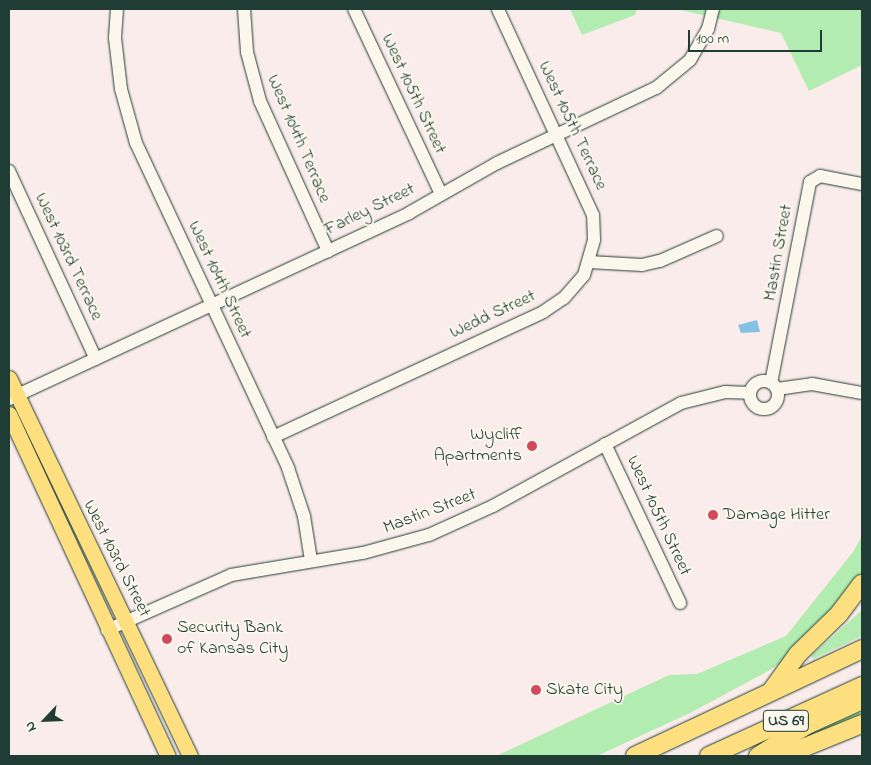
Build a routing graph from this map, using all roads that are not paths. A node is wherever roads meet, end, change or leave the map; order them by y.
1 (116, 9) edge
2 (244, 9) edge
3 (354, 9) edge
4 (498, 9) edge
5 (712, 11) edge
6 (558, 135) junction
7 (9, 171) edge
8 (862, 184) edge
9 (441, 194) junction
10 (717, 236) dead end
11 (328, 251) junction
12 (589, 262) junction
13 (212, 305) junction
14 (96, 359) junction
15 (9, 378) edge
16 (774, 386) junction
17 (750, 393) junction
18 (862, 393) edge
19 (13, 397) edge
20 (9, 414) edge
21 (273, 437) junction
22 (605, 444) junction
23 (311, 560) junction
24 (862, 584) edge
25 (680, 603) dead end
26 (127, 620) junction
27 (107, 630) junction
28 (862, 649) edge
29 (862, 686) edge
30 (770, 693) junction
31 (862, 700) edge
32 (862, 724) edge
33 (836, 734) junction
34 (862, 734) edge
35 (168, 756) edge
36 (190, 756) edge
37 (635, 756) edge
38 (709, 756) edge
39 (758, 756) edge
40 (783, 756) edge

1 - 13 street, West 104th Street
2 - 11 street, West 104th Terrace
3 - 9 street, West 105th Street
4 - 6 street, West 105th Terrace
5 - 6 street, Farley Street
6 - 9 street, Farley Street
6 - 12 street, West 105th Terrace
7 - 14 street, West 103rd Terrace
8 - 16 street, Mastin Street
9 - 11 street, Farley Street
10 - 12 street
11 - 13 street, Farley Street
12 - 21 street, Wedd Street
13 - 14 street, Farley Street
13 - 21 street, West 104th Street
14 - 19 street, Farley Street
15 - 19 main road, West 103rd Street
16 - 17 street
16 - 17 street
16 - 18 street
17 - 22 street, Mastin Street
19 - 26 main road, West 103rd Street
20 - 27 main road, West 103rd Street
21 - 23 street, West 104th Street
22 - 23 street, Mastin Street
22 - 25 street, West 105th Street
23 - 26 street, Mastin Street
24 - 30 highway
26 - 27 street, Mastin Street
26 - 36 main road, West 103rd Street
27 - 35 main road, West 103rd Street
28 - 30 highway, US 69
29 - 38 highway, US 69
30 - 37 highway, US 69
31 - 39 highway
32 - 33 highway
33 - 34 highway
33 - 40 highway

